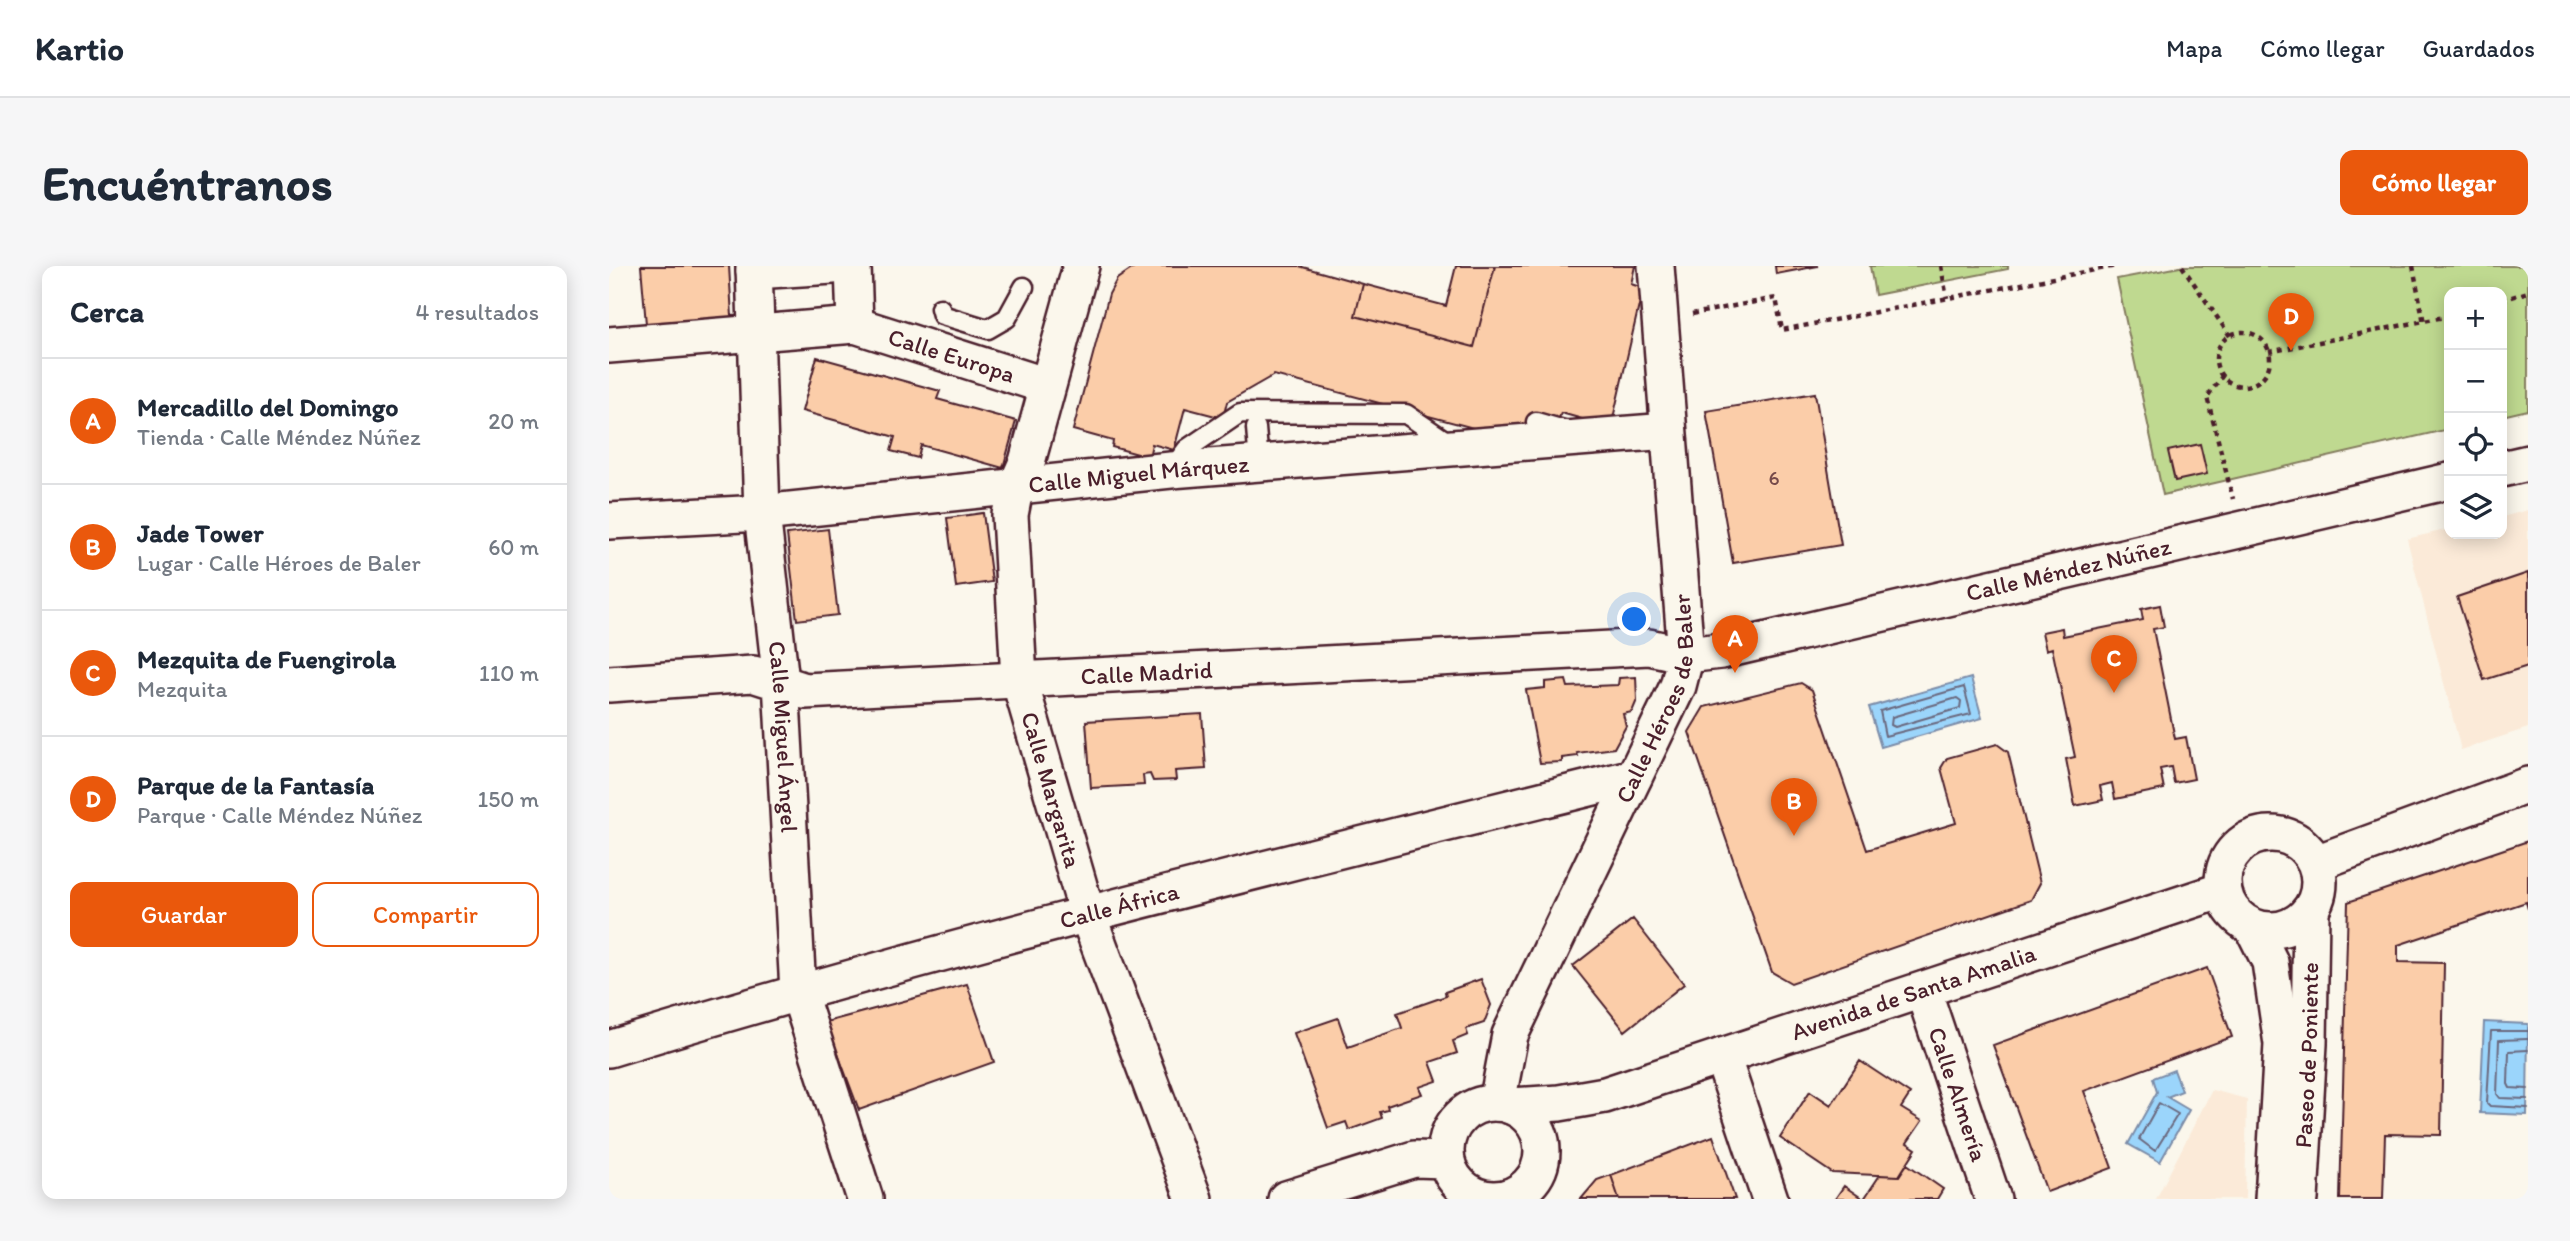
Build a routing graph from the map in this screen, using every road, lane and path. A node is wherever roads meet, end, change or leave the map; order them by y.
1 (833, 266) edge
2 (853, 266) edge
3 (1081, 266) edge
4 (1655, 266) edge
5 (1941, 266) edge
6 (2116, 266) edge
7 (2182, 266) edge
8 (2413, 266) edge
9 (754, 269) edge
10 (1024, 287) dead end
11 (2528, 292) edge
12 (1947, 298) junction
13 (2507, 298) edge
14 (940, 308) dead end
15 (2444, 317) edge
16 (1660, 318) junction
17 (2424, 323) junction
18 (855, 325) junction
19 (757, 333) junction
20 (2230, 336) junction
21 (609, 345) edge
22 (2269, 352) junction
23 (2223, 375) junction
24 (1047, 386) junction
25 (1536, 422) dead end
26 (1256, 428) dead end
27 (1668, 431) junction
28 (1583, 437) junction
29 (1455, 447) junction
30 (1259, 463) junction
31 (2528, 463) edge
32 (2507, 468) edge
33 (1171, 470) junction
34 (2444, 482) edge
35 (1015, 489) junction
36 (762, 513) junction
37 (609, 521) edge
38 (2241, 530) junction
39 (1686, 655) junction
40 (1019, 679) junction
41 (781, 682) junction
42 (609, 684) edge
43 (1635, 777) junction
44 (2528, 785) edge
45 (2316, 863) junction
46 (2224, 890) junction
47 (2311, 911) junction
48 (1087, 913) junction
49 (2253, 928) junction
50 (1923, 990) junction
51 (798, 991) junction
52 (609, 1049) edge
53 (1722, 1056) junction
54 (1605, 1095) junction
55 (1504, 1105) junction
56 (1542, 1157) junction
57 (1446, 1160) junction
58 (1469, 1196) edge
59 (865, 1199) edge
60 (1194, 1199) edge
61 (1286, 1199) edge
62 (1770, 1199) edge
63 (1993, 1199) edge
64 (2273, 1199) edge
65 (2300, 1199) edge

1 - 9 street
2 - 18 street, Calle Europa
3 - 24 street, Calle Europa
4 - 16 street, Calle Héroes de Baler
5 - 12 path
6 - 12 path
7 - 20 path
8 - 17 path
9 - 19 street, Calle Miguel Ángel
10 - 14 lane
11 - 13 path
12 - 16 path
15 - 17 path
16 - 27 street, Calle Héroes de Baler
17 - 22 path
18 - 19 street, Calle Europa
18 - 24 street, Calle Europa
19 - 21 street, Calle Europa
19 - 36 street, Calle Miguel Ángel
20 - 22 path
20 - 23 path
22 - 23 path
23 - 38 path
24 - 35 street, Calle Europa
25 - 28 lane
26 - 30 lane
27 - 28 street, Calle Miguel Márquez
27 - 39 street, Calle Héroes de Baler
28 - 29 street, Calle Miguel Márquez
29 - 30 street, Calle Miguel Márquez
29 - 33 lane
30 - 33 street, Calle Miguel Márquez
31 - 32 street
33 - 35 street, Calle Miguel Márquez
34 - 38 street, Calle Méndez Núñez
35 - 36 street, Calle Miguel Márquez
35 - 40 street, Calle Margarita
36 - 37 street, Calle Miguel Márquez
36 - 41 street, Calle Miguel Ángel
38 - 39 street, Calle Méndez Núñez
39 - 40 street, Calle Madrid
39 - 43 street, Calle Héroes de Baler
40 - 41 street, Calle Madrid
40 - 48 street, Calle Margarita
41 - 42 street, Calle Madrid
41 - 51 street, Calle Miguel Ángel
43 - 48 street, Calle África
43 - 55 street, Calle Héroes de Baler
44 - 45 street
45 - 46 street
45 - 47 street
46 - 49 street
46 - 50 street, Avenida de Santa Amalia
47 - 49 street
47 - 65 street, Paseo de Poniente
48 - 51 street, Calle África
48 - 60 street, Calle Margarita
49 - 64 street, Paseo de Poniente
50 - 53 street, Avenida de Santa Amalia
50 - 63 street, Calle Almería
51 - 52 street, Calle África
51 - 59 street, Calle Miguel Ángel
53 - 54 street, Avenida de Santa Amalia
53 - 62 street
54 - 55 street, Avenida de Santa Amalia
54 - 56 street, Avenida de Santa Amalia
55 - 56 street
55 - 57 street
56 - 58 street
57 - 58 street
57 - 61 street

